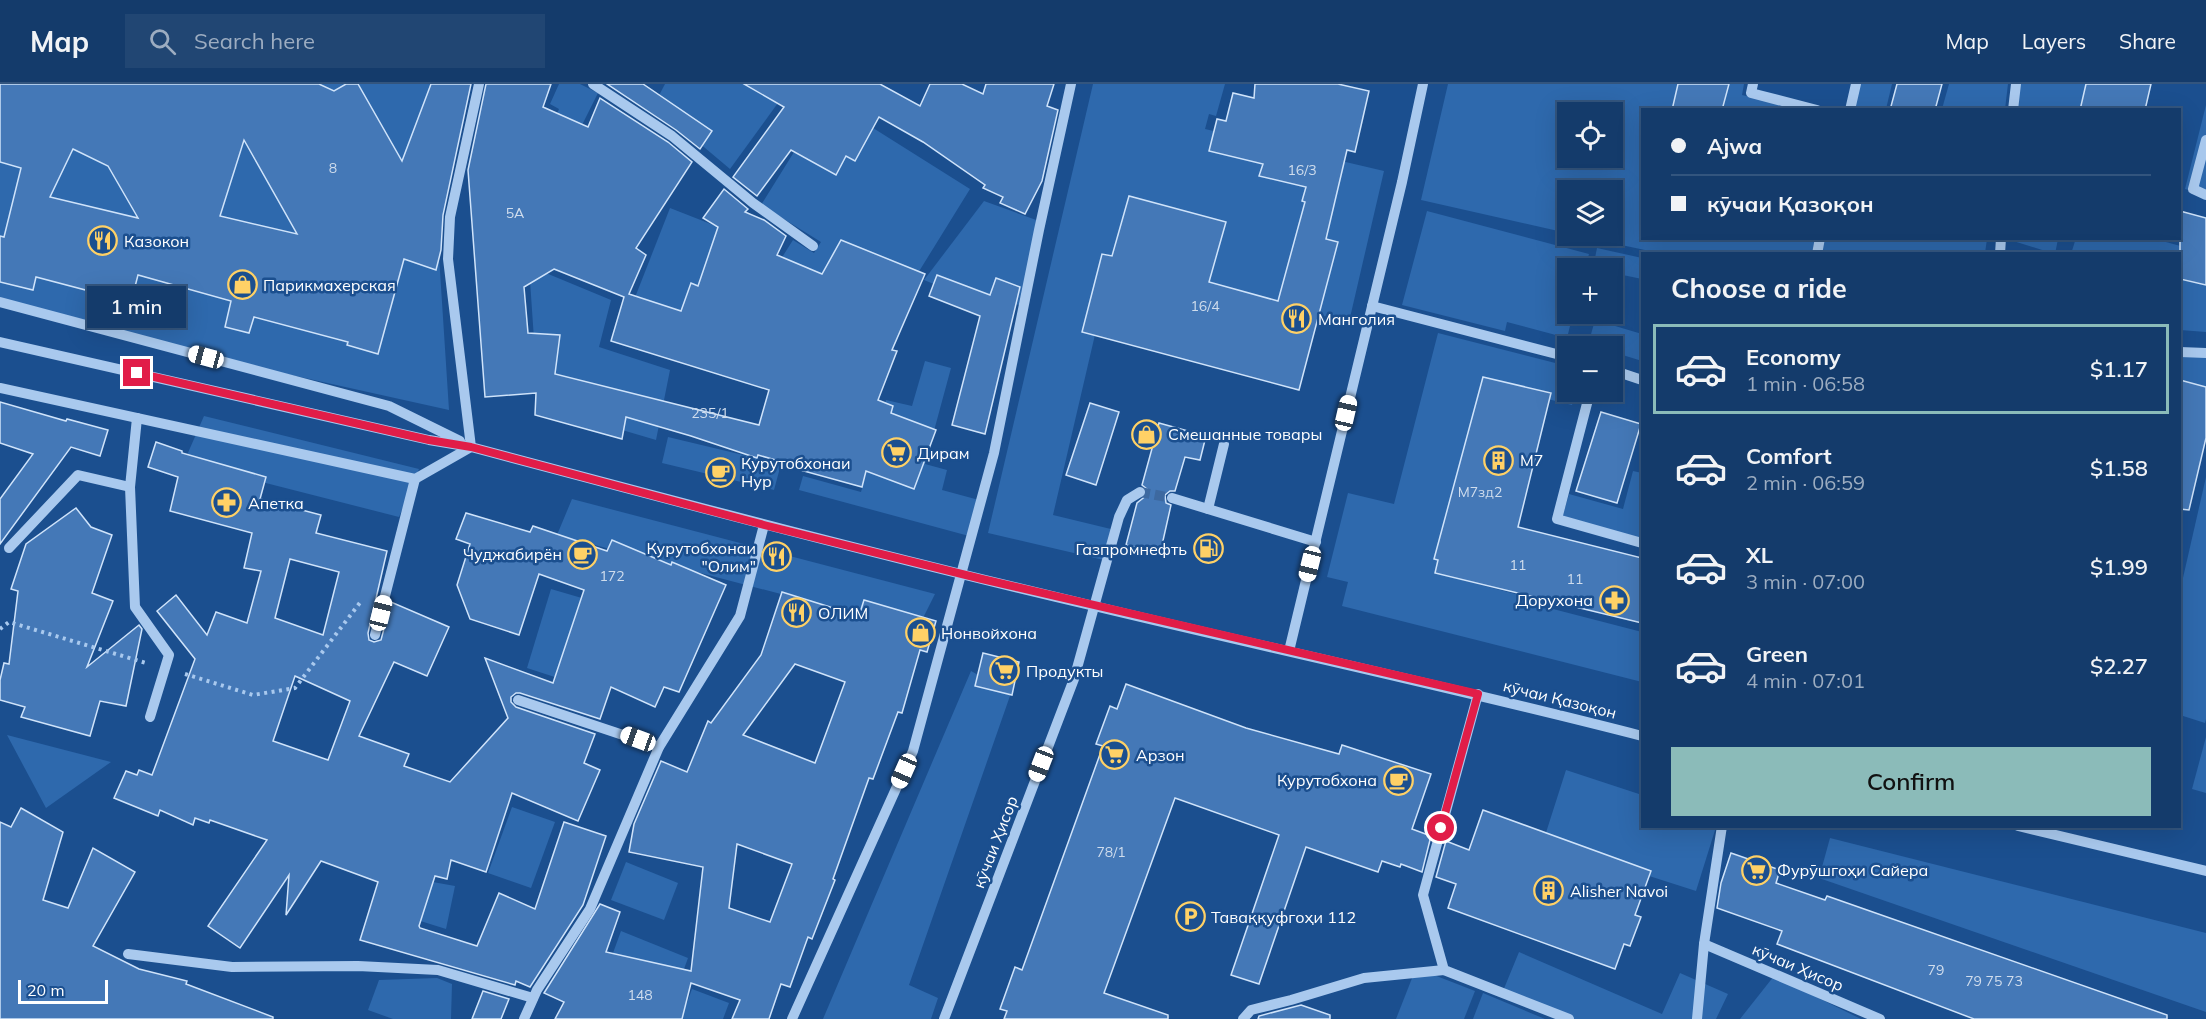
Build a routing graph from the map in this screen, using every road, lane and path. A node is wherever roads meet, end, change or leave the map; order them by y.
1 (479, 84) edge
2 (593, 84) edge
3 (1071, 84) edge
4 (1423, 84) edge
5 (1753, 84) edge
6 (1856, 84) edge
7 (2016, 84) edge
8 (1809, 108) edge
9 (1850, 108) edge
10 (2013, 108) edge
11 (2206, 140) edge
12 (2206, 195) edge
13 (813, 246) dead end
14 (0, 302) edge
15 (1372, 306) junction
16 (0, 342) edge
17 (2181, 352) edge
18 (2206, 353) edge
19 (1557, 354) edge
20 (1623, 374) edge
21 (1641, 380) edge
22 (0, 388) edge
23 (1587, 402) edge
24 (137, 418) junction
25 (1224, 444) dead end
26 (471, 447) junction
27 (415, 479) junction
28 (130, 488) junction
29 (1140, 492) dead end
30 (1172, 498) tunnel mouth
31 (1208, 509) junction
32 (764, 525) junction
33 (1316, 542) junction
34 (1641, 543) edge
35 (9, 548) dead end
36 (960, 574) junction
37 (363, 598) dead end
38 (1094, 606) junction
39 (0, 629) edge
40 (375, 635) dead end
41 (1289, 651) junction
42 (153, 665) dead end
43 (175, 671) dead end
44 (1478, 694) junction
45 (518, 700) dead end
46 (150, 717) dead end
47 (1641, 736) edge
48 (658, 747) junction
49 (1722, 828) edge
50 (2026, 828) edge
51 (2206, 871) edge
52 (1704, 944) junction
53 (128, 954) dead end
54 (1444, 970) junction
55 (533, 998) junction
56 (1556, 1016) edge
57 (524, 1019) edge
58 (792, 1019) edge
59 (944, 1019) edge
60 (1243, 1019) edge
61 (1569, 1019) edge
62 (1697, 1019) edge
63 (1880, 1019) edge

1 - 26 street
2 - 13 street
3 - 36 street
4 - 15 street
5 - 8 street
6 - 9 street
7 - 10 street
11 - 12 street
14 - 26 street
15 - 19 street
15 - 33 street
16 - 26 street, кӯчаи Қазоқон
17 - 18 street
20 - 21 street
22 - 24 street
23 - 34 street
24 - 27 street
24 - 28 street
25 - 31 street
26 - 27 street
26 - 32 street, кӯчаи Қазоқон
27 - 40 street
28 - 35 street
28 - 46 street
29 - 38 street, кӯчаи Ҳисор
30 - 31 street
31 - 33 street
32 - 36 street, кӯчаи Қазоқон
32 - 48 street
33 - 41 street
36 - 38 street, кӯчаи Қазоқон
36 - 58 street
37 - 43 path
38 - 41 street, кӯчаи Қазоқон
38 - 59 street, кӯчаи Ҳисор
39 - 42 path
41 - 44 street, кӯчаи Қазоқон
44 - 47 street, кӯчаи Қазоқон
44 - 54 street
45 - 48 street
48 - 55 street
49 - 52 street
50 - 51 street
52 - 62 street
52 - 63 street, кӯчаи Ҳисор
53 - 55 street
54 - 56 street
54 - 60 street
55 - 57 street
56 - 61 street

